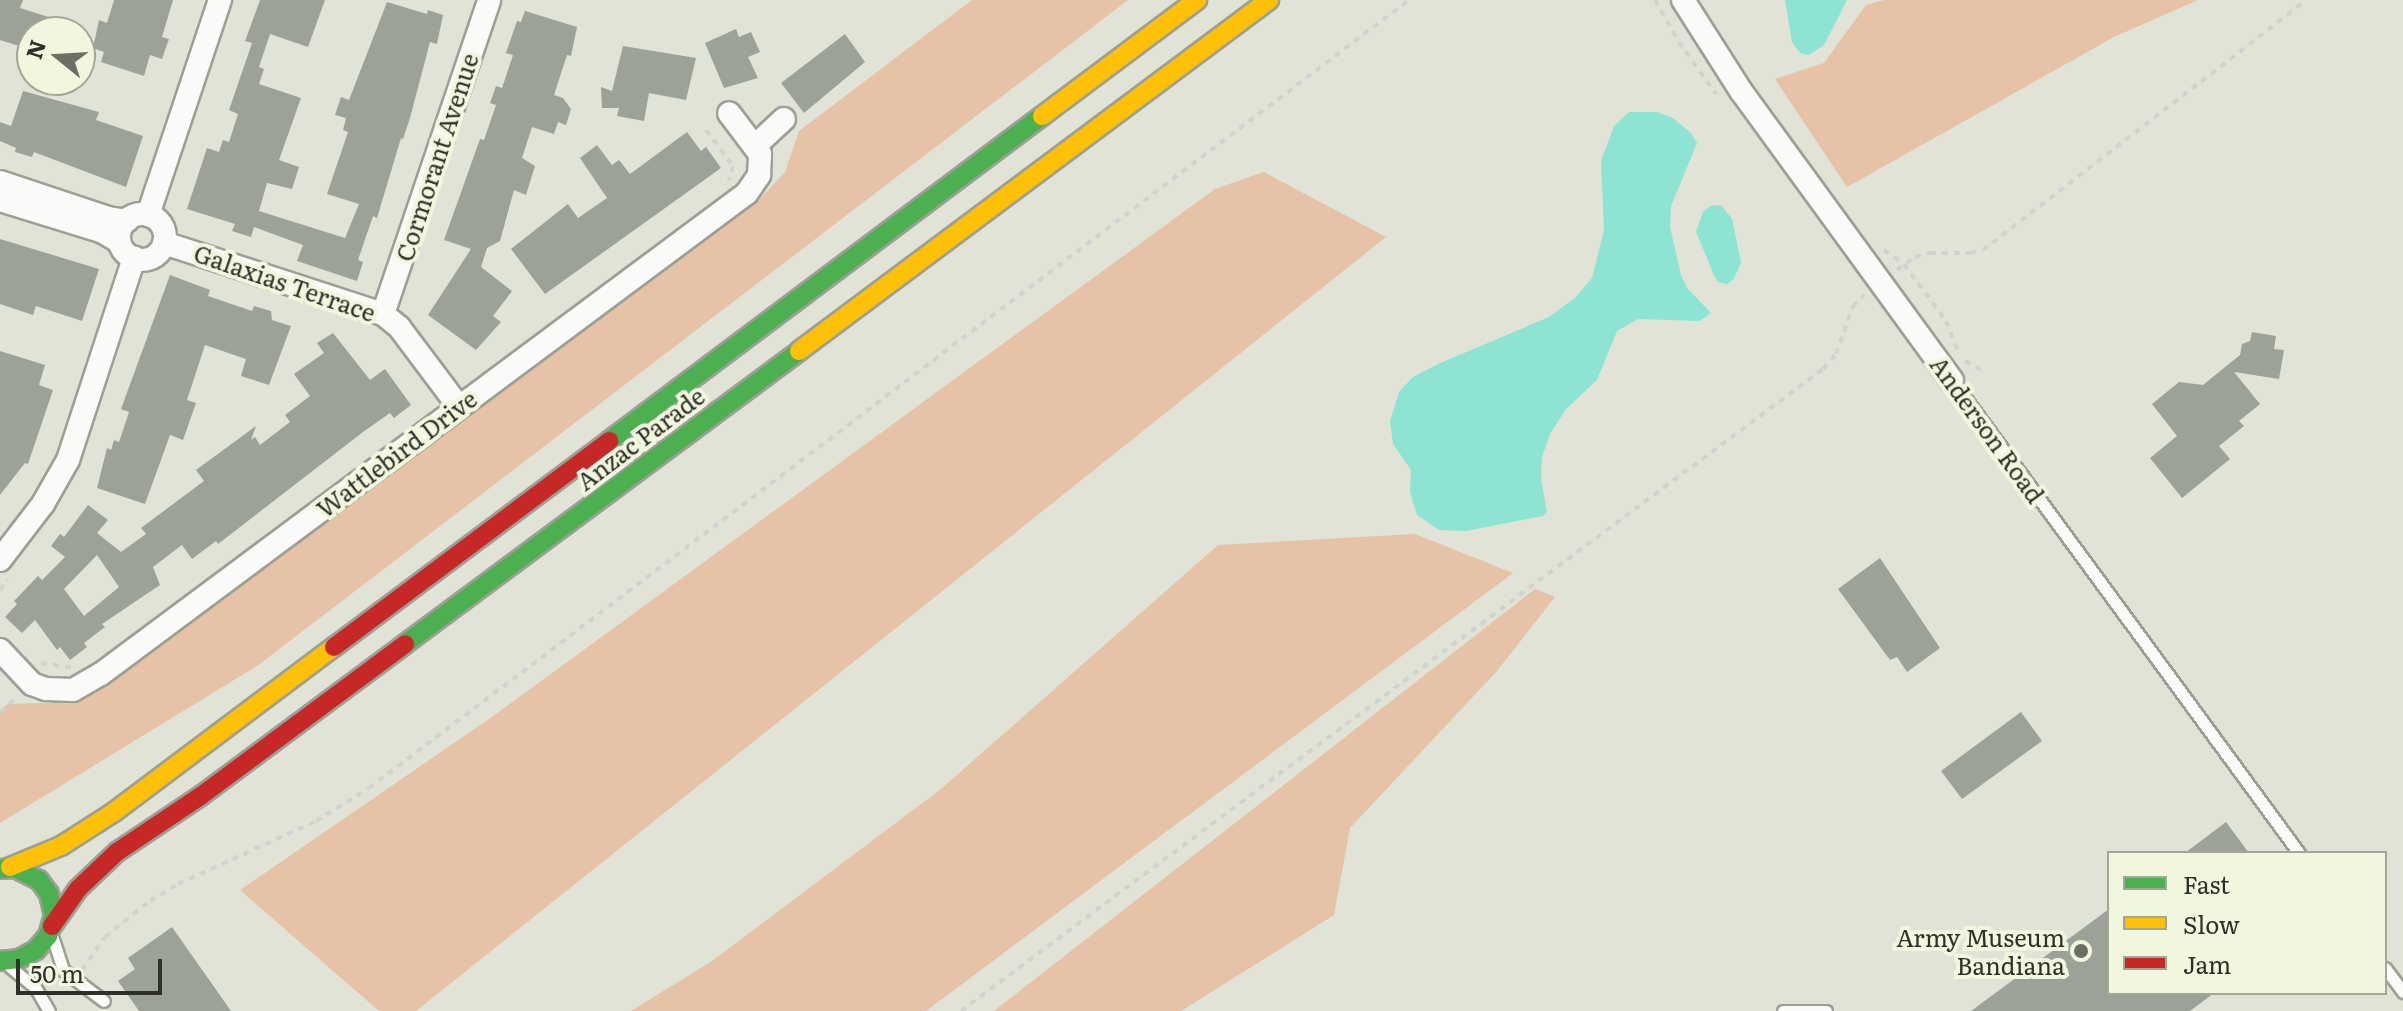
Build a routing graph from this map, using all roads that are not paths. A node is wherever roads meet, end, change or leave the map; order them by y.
1 (220, 0) edge
2 (489, 0) edge
3 (1197, 0) edge
4 (1269, 0) edge
5 (1683, 0) edge
6 (729, 113) dead end
7 (784, 119) dead end
8 (756, 145) junction
9 (0, 182) edge
10 (0, 200) edge
11 (137, 218) junction
12 (164, 243) junction
13 (127, 252) junction
14 (383, 314) junction
15 (1952, 380) joint
16 (459, 407) junction
17 (4, 570) edge
18 (0, 650) edge
19 (2298, 851) edge
20 (5, 866) edge
21 (51, 928) junction
22 (1, 961) edge
23 (2387, 971) edge
24 (2403, 992) edge
25 (104, 1001) dead end
26 (49, 1011) edge
27 (1783, 1011) edge
28 (1826, 1011) edge

1 - 11 street
2 - 14 street, Cormorant Avenue
3 - 20 main road, Anzac Parade
4 - 21 main road, Anzac Parade
5 - 15 street, Anderson Road
6 - 8 street
7 - 8 street
8 - 16 street, Wattlebird Drive
9 - 11 street
10 - 13 street
11 - 12 street
11 - 13 street
12 - 13 street
12 - 14 street, Galaxias Terrace
13 - 17 street
14 - 16 street, Galaxias Terrace
15 - 19 lane, Anderson Road
16 - 18 street, Wattlebird Drive
20 - 21 main road
21 - 22 main road, Anzac Parade
21 - 25 lane
22 - 26 lane
23 - 24 lane
27 - 28 lane

